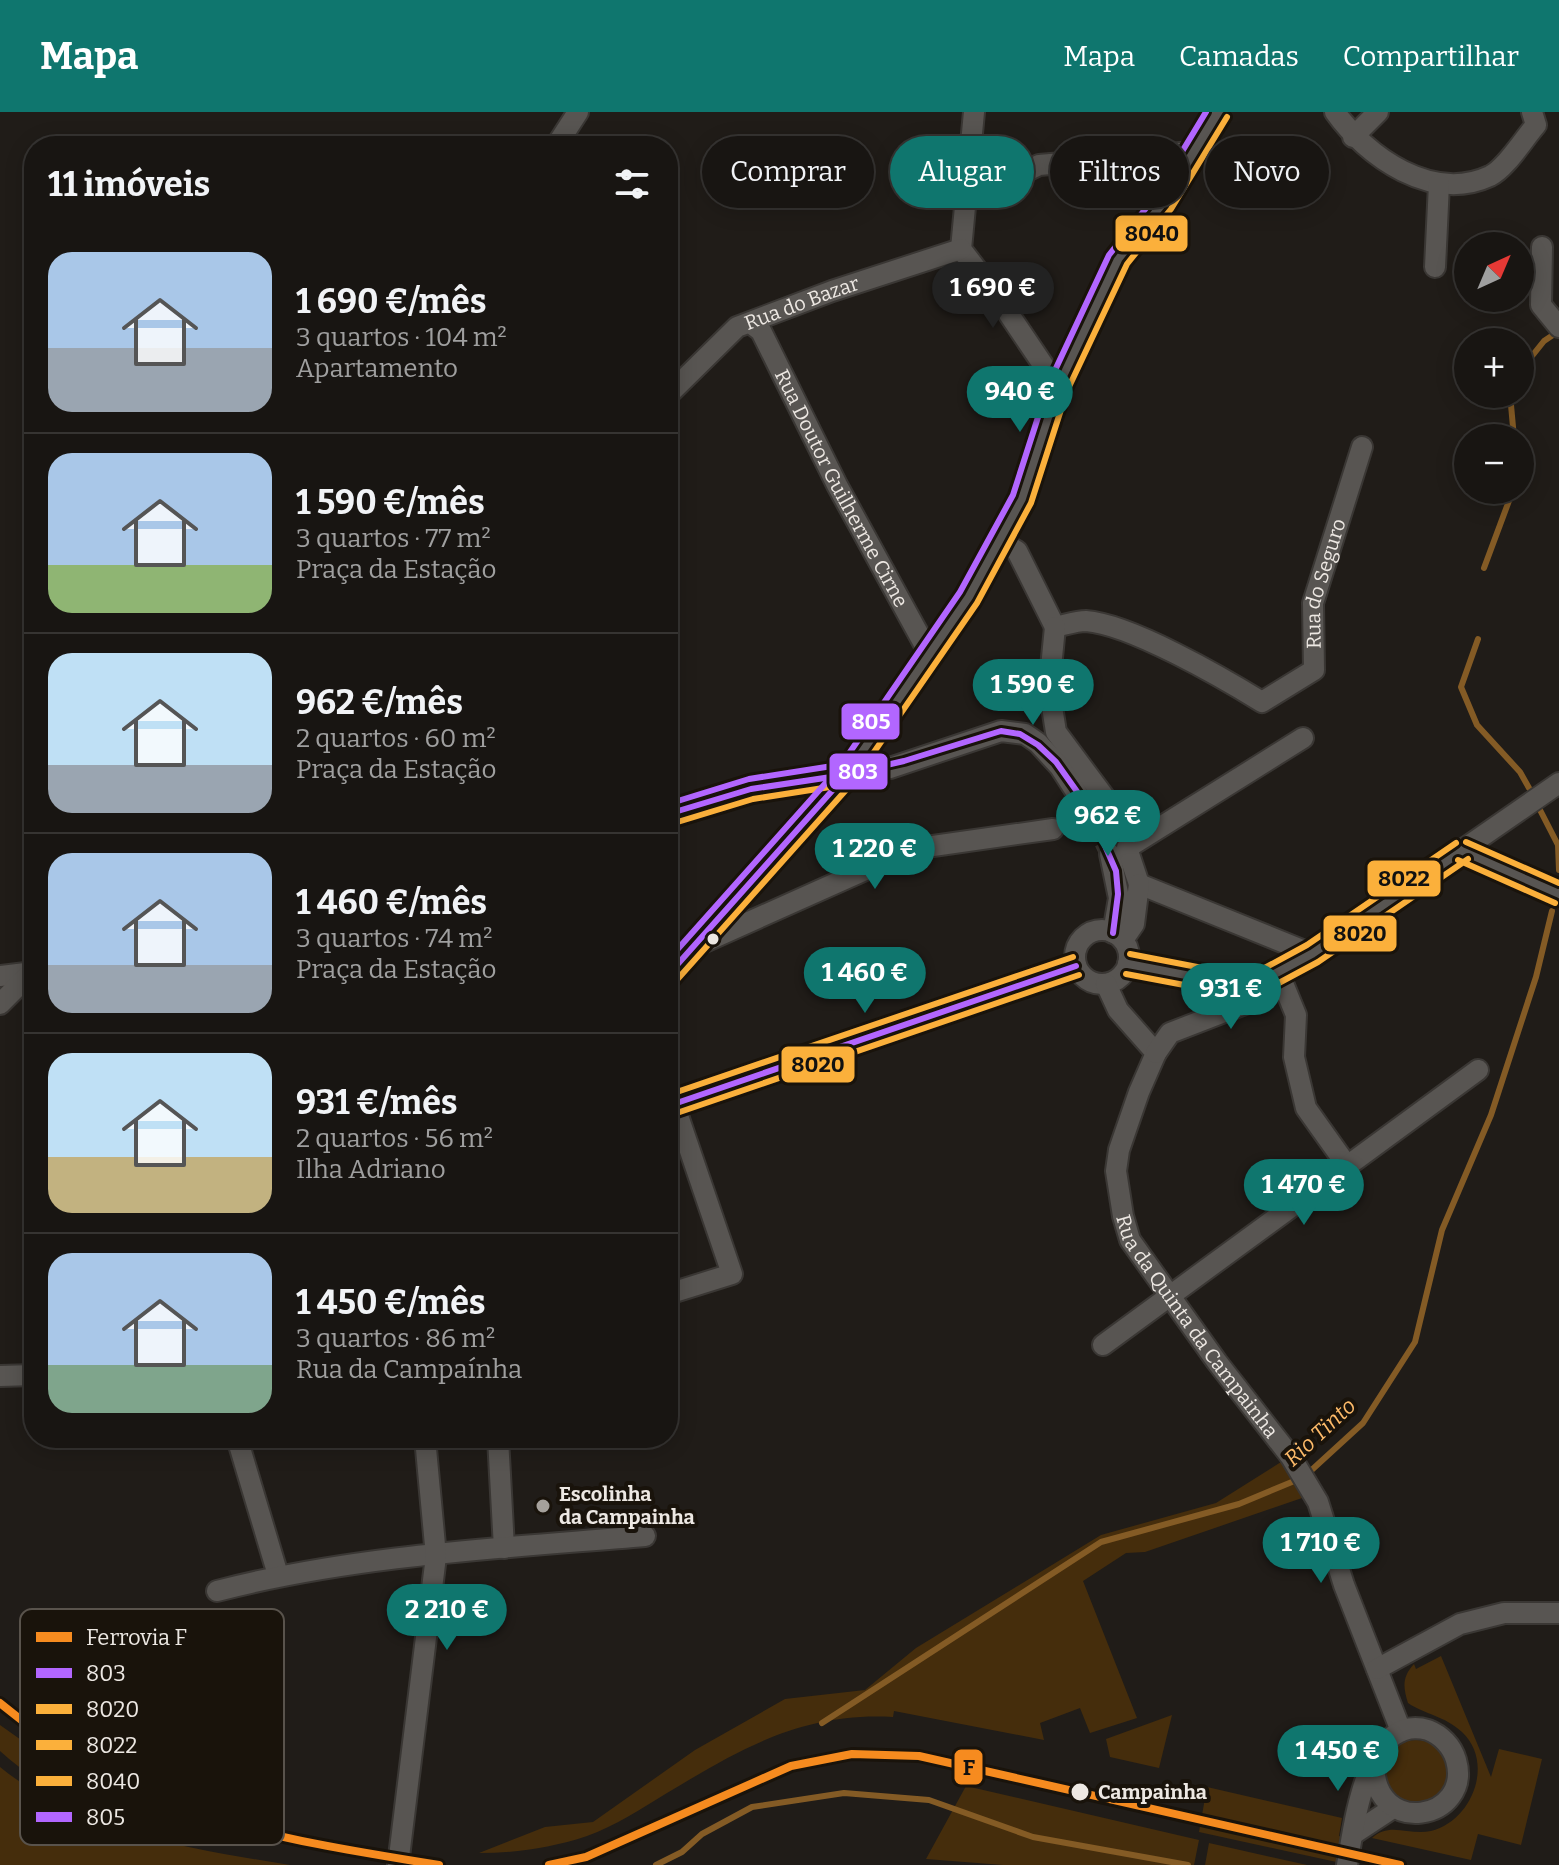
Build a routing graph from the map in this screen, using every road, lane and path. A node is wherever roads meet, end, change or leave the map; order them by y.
1 (578, 112) edge
2 (974, 112) edge
3 (1218, 112) edge
4 (1335, 112) edge
5 (1378, 112) edge
6 (1532, 112) edge
7 (562, 136) edge
8 (972, 136) edge
9 (1353, 137) junction
10 (1192, 152) junction
11 (1034, 167) edge
12 (1439, 184) junction
13 (966, 208) edge
14 (1542, 247) dead end
15 (961, 249) junction
16 (1435, 267) dead end
17 (752, 324) junction
18 (1556, 324) edge
19 (678, 385) edge
20 (1058, 387) junction
21 (1362, 447) dead end
22 (1002, 542) junction
23 (1055, 627) junction
24 (930, 655) junction
25 (1303, 738) dead end
26 (847, 774) junction
27 (1559, 783) edge
28 (1108, 802) tunnel mouth
29 (678, 811) edge
30 (1091, 815) tunnel mouth
31 (1053, 829) dead end
32 (1462, 851) junction
33 (1110, 854) tunnel mouth
34 (1139, 884) junction
35 (1559, 894) edge
36 (1118, 936) junction
37 (695, 946) junction
38 (1312, 954) junction
39 (678, 964) edge
40 (1128, 964) junction
41 (1076, 966) junction
42 (24, 972) edge
43 (0, 976) edge
44 (1269, 976) junction
45 (24, 980) edge
46 (1106, 984) junction
47 (0, 1004) edge
48 (1156, 1053) junction
49 (1478, 1070) dead end
50 (678, 1103) edge
51 (678, 1124) edge
52 (1348, 1167) junction
53 (678, 1291) edge
54 (1172, 1297) junction
55 (1103, 1345) dead end
56 (24, 1375) edge
57 (0, 1376) edge
58 (240, 1448) edge
59 (426, 1448) edge
60 (499, 1448) edge
61 (645, 1536) dead end
62 (504, 1548) junction
63 (436, 1556) junction
64 (278, 1575) junction
65 (217, 1591) dead end
66 (1559, 1613) edge
67 (1377, 1669) junction
68 (1401, 1731) junction
69 (1374, 1764) junction
70 (1393, 1808) junction
71 (1355, 1833) junction
72 (398, 1865) edge
73 (1347, 1865) edge

1 - 7 street
2 - 8 street
3 - 10 street
4 - 9 street
5 - 9 street
6 - 12 street
9 - 12 street
10 - 11 street
10 - 20 street
12 - 16 street
13 - 15 street
14 - 18 street
15 - 17 street, Rua do Bazar
15 - 20 street
17 - 19 street, Rua do Bazar
17 - 24 street, Rua Doutor Guilherme Cirne
20 - 22 street
21 - 23 street, Rua do Seguro
22 - 23 street
22 - 24 street
23 - 28 street
24 - 26 street
25 - 34 street
26 - 29 street
26 - 30 street
26 - 37 street
27 - 32 street
31 - 37 street
32 - 35 street
32 - 38 street
33 - 36 street
34 - 36 street
34 - 38 street
36 - 40 street
36 - 41 street
37 - 39 street
38 - 44 street
40 - 44 street
40 - 46 street
41 - 46 street
41 - 50 street
42 - 43 street
44 - 48 street
44 - 52 street
45 - 47 street
46 - 48 street
48 - 54 street, Rua da Quinta da Campainha
49 - 52 street
51 - 53 street
52 - 54 street
54 - 55 street
54 - 67 street, Rua da Quinta da Campainha
56 - 57 street
58 - 64 street
59 - 63 street
60 - 62 street
61 - 62 street
62 - 63 street
63 - 64 street
63 - 72 street
64 - 65 street
66 - 67 street
67 - 68 street, Rua da Quinta da Campainha
68 - 69 street
68 - 70 street
69 - 70 street
69 - 71 street
70 - 71 street
71 - 73 street

